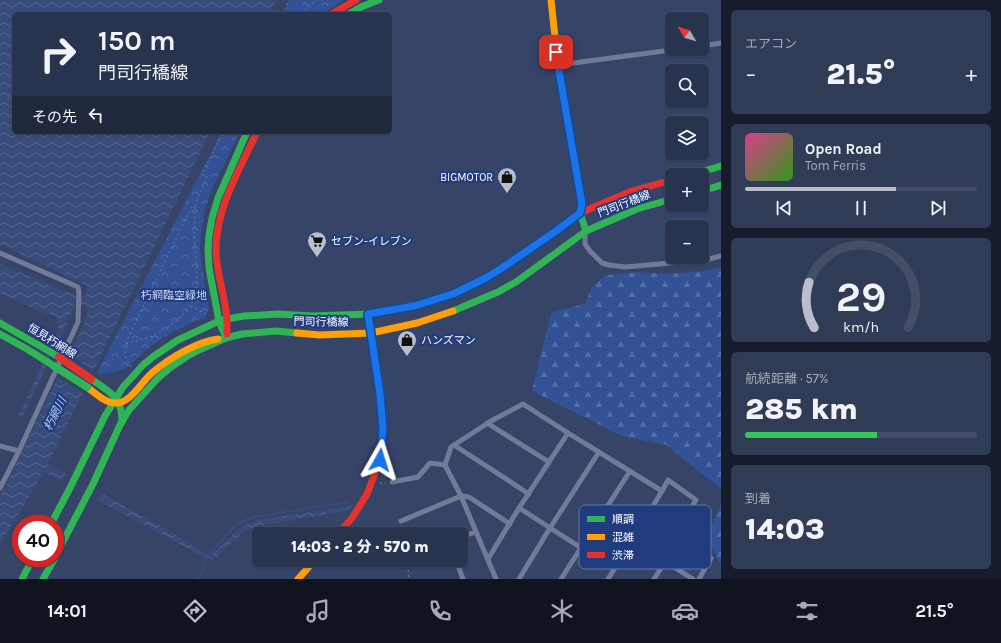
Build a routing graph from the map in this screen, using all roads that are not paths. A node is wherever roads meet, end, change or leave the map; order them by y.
1 (356, 0) edge
2 (379, 0) edge
3 (551, 0) edge
4 (335, 12) edge
5 (352, 12) edge
6 (721, 43) edge
7 (709, 45) edge
8 (665, 51) edge
9 (558, 65) junction
10 (246, 134) edge
11 (255, 134) edge
12 (721, 166) edge
13 (709, 169) edge
14 (665, 182) edge
15 (721, 185) edge
16 (709, 189) edge
17 (665, 201) edge
18 (580, 213) junction
19 (586, 231) junction
20 (0, 253) edge
21 (721, 256) edge
22 (368, 314) junction
23 (223, 320) junction
24 (0, 323) edge
25 (371, 332) junction
26 (0, 334) edge
27 (226, 338) junction
28 (123, 387) junction
29 (109, 391) junction
30 (104, 399) junction
31 (116, 401) junction
32 (104, 416) junction
33 (122, 423) junction
34 (487, 423) junction
35 (568, 433) junction
36 (454, 445) junction
37 (0, 446) edge
38 (19, 451) junction
39 (599, 452) junction
40 (549, 462) junction
41 (445, 465) junction
42 (630, 471) junction
43 (392, 482) dead end
44 (0, 488) edge
45 (662, 491) junction
46 (528, 494) junction
47 (461, 496) junction
48 (608, 505) edge
49 (654, 505) edge
50 (693, 505) edge
51 (519, 508) junction
52 (56, 515) edge
53 (401, 520) road end
54 (510, 524) junction
55 (344, 527) edge
56 (550, 528) junction
57 (476, 532) junction
58 (468, 535) edge
59 (64, 541) edge
60 (579, 547) edge
61 (579, 550) edge
62 (488, 559) junction
63 (28, 567) edge
64 (50, 567) edge
65 (309, 567) edge
66 (459, 567) edge
67 (614, 569) edge
68 (660, 569) edge
69 (677, 569) edge
70 (705, 569) edge
71 (22, 579) edge
72 (44, 579) edge
73 (298, 579) edge
74 (463, 579) edge
75 (496, 579) edge
76 (519, 579) edge
77 (561, 579) edge
78 (608, 579) edge
79 (654, 579) edge
80 (693, 579) edge
81 (699, 579) edge

1 - 4 main road
2 - 5 main road
3 - 9 main road
6 - 7 street
8 - 9 street
9 - 18 main road
10 - 23 main road
11 - 23 main road
12 - 13 main road
14 - 18 main road, 門司行橋線
15 - 16 main road
17 - 19 main road, 門司行橋線
18 - 19 main road
18 - 22 main road, 門司行橋線
19 - 21 street
19 - 25 main road, 門司行橋線
20 - 38 street
22 - 23 main road, 門司行橋線
22 - 25 main road
23 - 27 main road
23 - 28 main road, 門司行橋線
24 - 29 main road, 恒見朽網線, bridge
25 - 27 main road, 門司行橋線
25 - 55 main road
26 - 30 main road, 恒見朽網線, bridge
27 - 31 main road
27 - 33 main road, 門司行橋線
28 - 29 main road
28 - 31 main road, 門司行橋線
29 - 31 main road, 恒見朽網線
30 - 31 main road, 恒見朽網線
30 - 32 main road
31 - 32 main road, 門司行橋線
31 - 33 main road
32 - 52 main road, 門司行橋線
33 - 59 main road, 門司行橋線
34 - 35 street
34 - 36 street
34 - 40 street
35 - 39 street
35 - 40 street
36 - 41 street
36 - 46 street
37 - 38 street
38 - 44 street
39 - 42 street
39 - 56 street
40 - 46 street
41 - 43 street
41 - 47 street
42 - 45 street
42 - 48 street
45 - 49 street
45 - 50 street
46 - 51 street
47 - 53 street
47 - 54 street
47 - 57 street
51 - 54 street
51 - 56 street
54 - 62 street
56 - 60 street
56 - 76 street
57 - 58 street
57 - 62 street
61 - 77 street
62 - 75 street
63 - 71 main road
64 - 72 main road, 門司行橋線
65 - 73 main road
66 - 74 street
67 - 78 street
68 - 79 street
69 - 80 street
70 - 81 street

